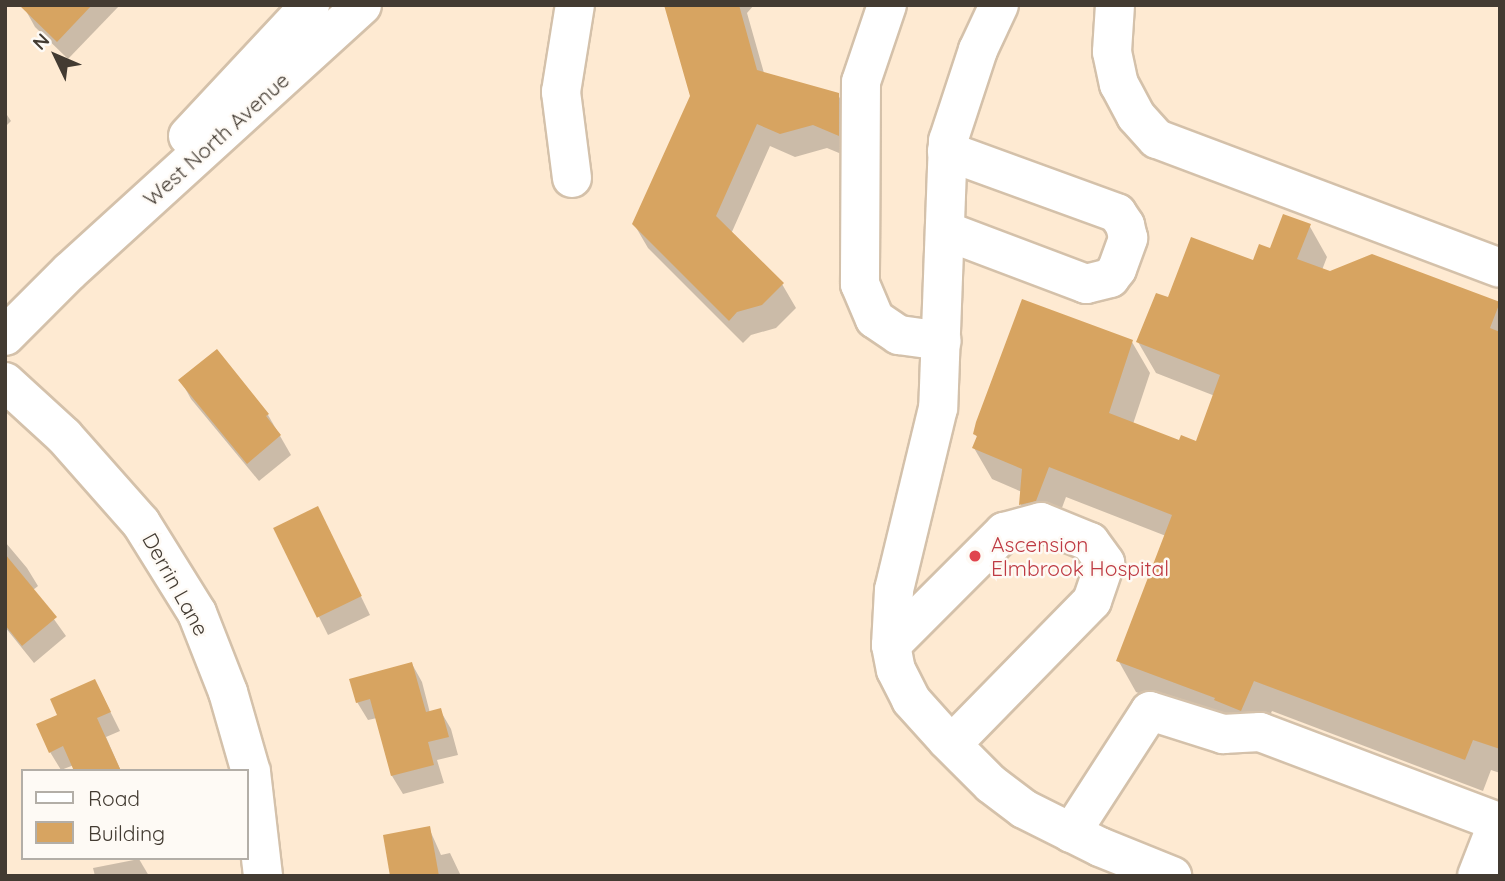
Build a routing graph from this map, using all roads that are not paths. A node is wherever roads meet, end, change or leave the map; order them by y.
1 (310, 5) edge
2 (362, 5) edge
3 (575, 5) edge
4 (887, 5) edge
5 (999, 5) edge
6 (1115, 5) edge
7 (947, 152) junction
8 (572, 178) dead end
9 (946, 231) junction
10 (1500, 268) edge
11 (69, 272) junction
12 (5, 336) edge
13 (942, 341) junction
14 (5, 382) edge
15 (891, 645) junction
16 (951, 744) junction
17 (1087, 852) edge
18 (1486, 872) edge
19 (263, 876) edge
20 (1172, 876) edge

1 - 11 main road, West North Avenue
2 - 11 main road, West North Avenue
3 - 8 main road
4 - 13 main road
5 - 7 main road
6 - 10 main road
7 - 9 main road
7 - 9 main road
9 - 13 main road
11 - 12 main road, West North Avenue
13 - 15 main road
14 - 19 main road, Derrin Lane
15 - 16 main road
15 - 16 main road
16 - 17 main road
17 - 18 main road
17 - 20 main road

